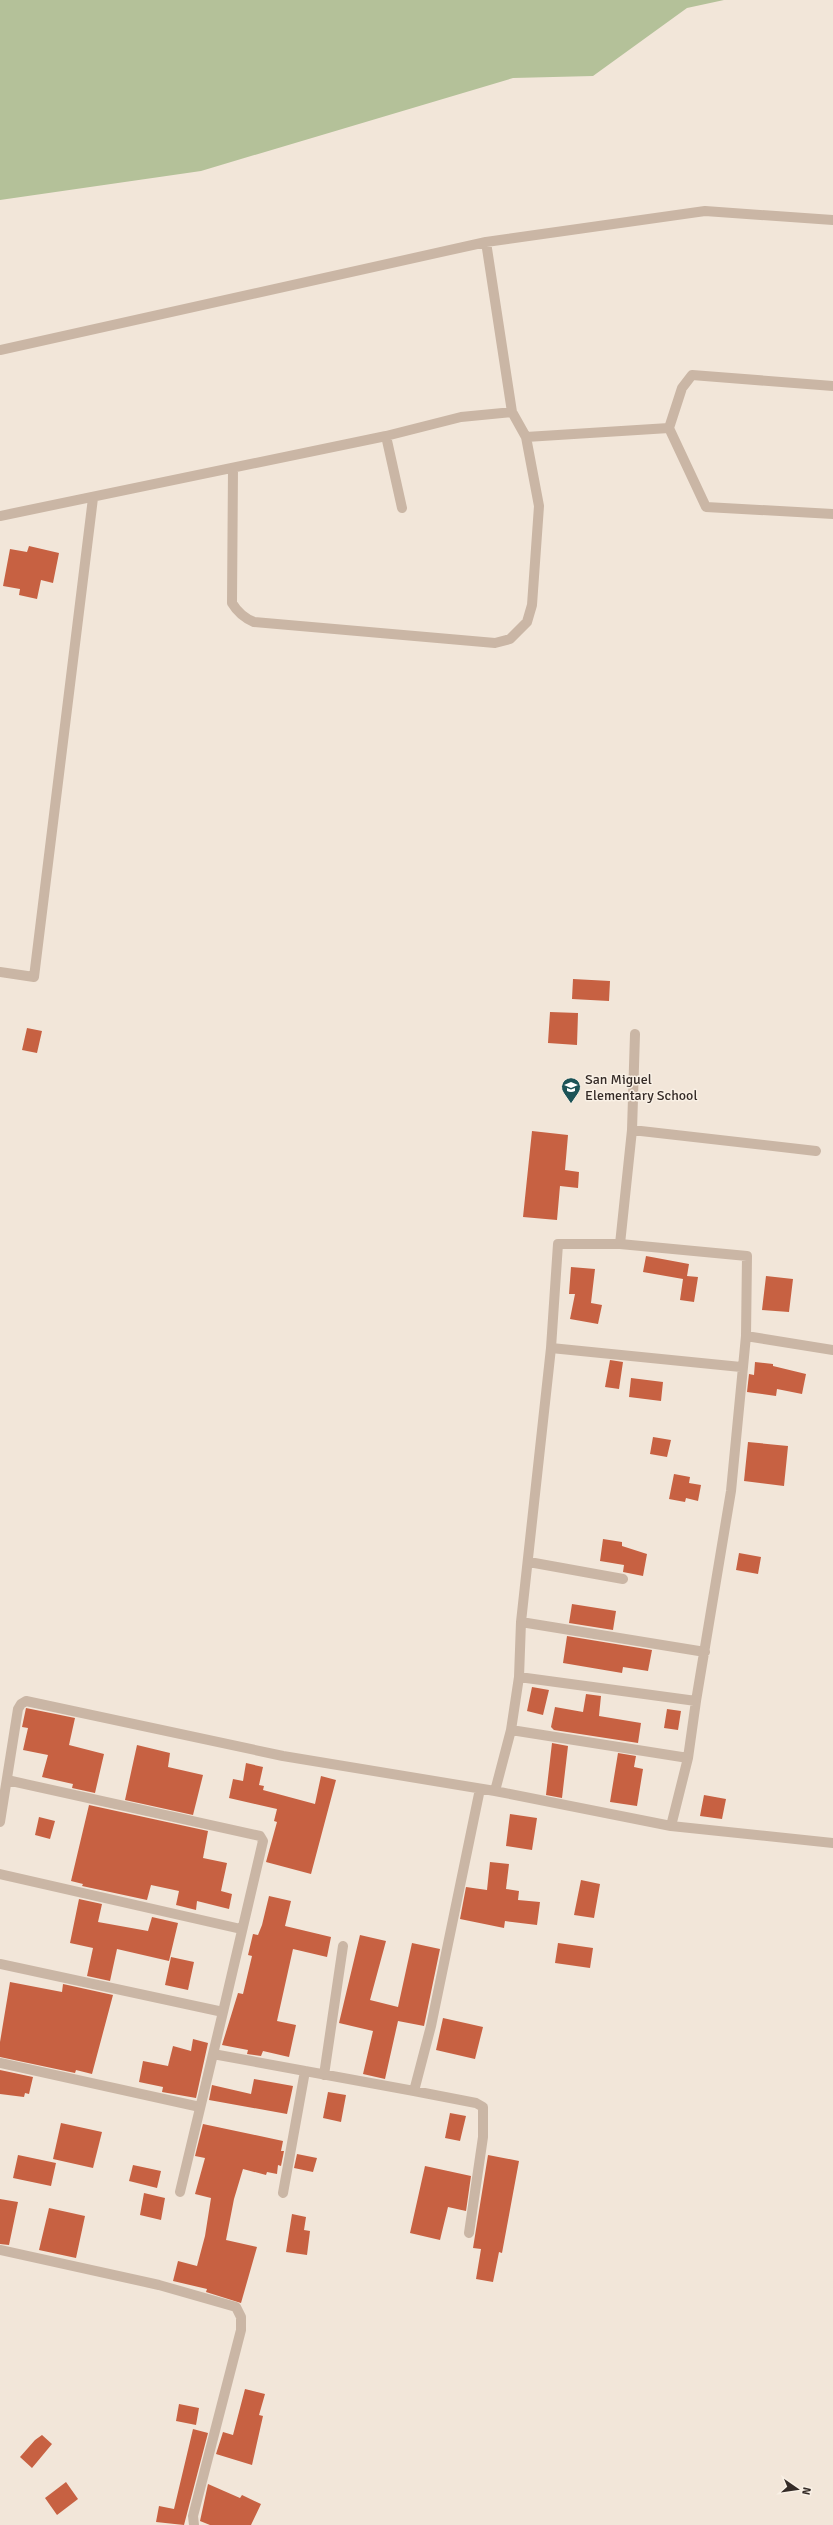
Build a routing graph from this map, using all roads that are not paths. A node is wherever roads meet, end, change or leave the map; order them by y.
1 (833, 220) edge
2 (486, 242) junction
3 (0, 350) edge
4 (833, 386) edge
5 (512, 412) junction
6 (669, 428) junction
7 (386, 436) junction
8 (526, 437) junction
9 (233, 468) junction
10 (93, 498) junction
11 (402, 508) dead end
12 (833, 514) edge
13 (0, 516) edge
14 (0, 972) edge
15 (635, 1034) dead end
16 (632, 1130) junction
17 (816, 1151) dead end
18 (620, 1244) junction
19 (746, 1336) junction
20 (551, 1348) junction
21 (833, 1350) edge
22 (741, 1367) junction
23 (530, 1562) junction
24 (623, 1579) dead end
25 (521, 1622) junction
26 (705, 1652) junction
27 (519, 1677) junction
28 (696, 1702) junction
29 (511, 1730) junction
30 (688, 1758) junction
31 (7, 1780) junction
32 (480, 1789) junction
33 (495, 1791) junction
34 (0, 1822) edge
35 (671, 1826) junction
36 (833, 1843) edge
37 (0, 1874) edge
38 (241, 1929) junction
39 (343, 1946) dead end
40 (0, 1964) edge
41 (223, 2012) junction
42 (213, 2054) junction
43 (0, 2063) edge
44 (305, 2071) junction
45 (324, 2075) junction
46 (414, 2091) junction
47 (200, 2107) junction
48 (180, 2192) dead end
49 (283, 2193) dead end
50 (469, 2233) dead end
51 (0, 2250) edge
52 (194, 2525) edge

1 - 2 street
2 - 3 street
2 - 5 street
4 - 6 street
5 - 7 street
5 - 8 street
6 - 8 street
6 - 12 street
7 - 9 street
7 - 11 street
8 - 9 street
9 - 10 street
10 - 13 street
10 - 14 street
15 - 16 street
16 - 17 street
16 - 18 street
18 - 19 street
18 - 20 street
19 - 21 street
19 - 22 street
20 - 22 street
20 - 23 street
22 - 26 street
23 - 24 street
23 - 25 street
25 - 26 street
25 - 27 street
26 - 28 street
27 - 28 street
27 - 29 street
28 - 30 street
29 - 30 street
29 - 33 street
30 - 35 street
31 - 32 street
31 - 34 street
31 - 38 street
32 - 33 street
32 - 46 street
33 - 35 street
35 - 36 street
37 - 38 street
38 - 41 street
39 - 45 street
40 - 41 street
41 - 42 street
42 - 44 street
42 - 47 street
43 - 47 street
44 - 45 street
44 - 49 street
45 - 46 street
46 - 50 street
47 - 48 street
51 - 52 street

